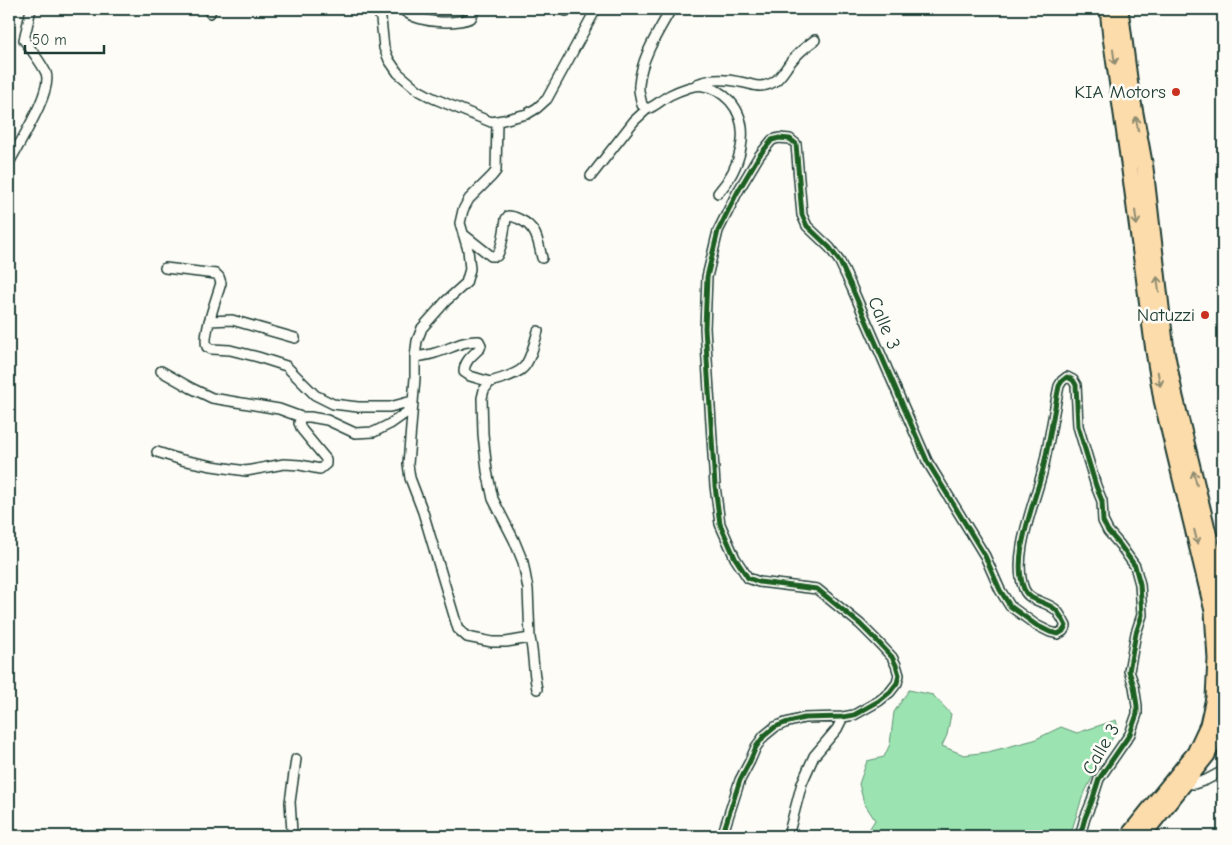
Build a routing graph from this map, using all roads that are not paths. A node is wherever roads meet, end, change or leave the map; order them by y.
1 (31, 9) edge
2 (377, 9) edge
3 (402, 9) edge
4 (471, 9) edge
5 (596, 9) edge
6 (671, 9) edge
7 (1108, 9) edge
8 (1120, 9) edge
9 (815, 40) dead end
10 (692, 86) junction
11 (647, 109) junction
12 (497, 121) junction
13 (9, 163) edge
14 (591, 176) dead end
15 (718, 193) dead end
16 (463, 234) junction
17 (542, 258) dead end
18 (165, 268) dead end
19 (209, 322) junction
20 (538, 332) dead end
21 (295, 338) dead end
22 (415, 357) junction
23 (161, 371) dead end
24 (490, 382) junction
25 (411, 401) junction
26 (301, 418) junction
27 (157, 452) dead end
28 (1223, 594) edge
29 (530, 638) junction
30 (537, 689) dead end
31 (1223, 713) edge
32 (843, 717) junction
33 (296, 759) dead end
34 (1223, 771) edge
35 (1185, 783) junction
36 (293, 836) edge
37 (722, 836) edge
38 (788, 836) edge
39 (1080, 836) edge
40 (1128, 836) edge
41 (1142, 836) edge

1 - 13 street
2 - 12 street
3 - 4 street
5 - 12 street
6 - 11 street
7 -> 40 main road
28 -> 8 main road
9 - 10 street
10 - 11 street
10 - 15 street
11 - 14 street
12 - 16 street
16 - 17 street
16 - 22 street
18 - 19 street
19 - 21 street
19 - 25 street
20 - 24 street
22 - 24 street
22 - 25 street
23 - 26 street
24 - 29 street
25 - 26 street
25 - 29 street
26 - 27 street
29 - 30 street
31 - 35 main road
32 - 37 street, Calle 3
32 - 38 street
32 - 39 street, Calle 3
33 - 36 street
34 - 35 street
35 - 41 main road

